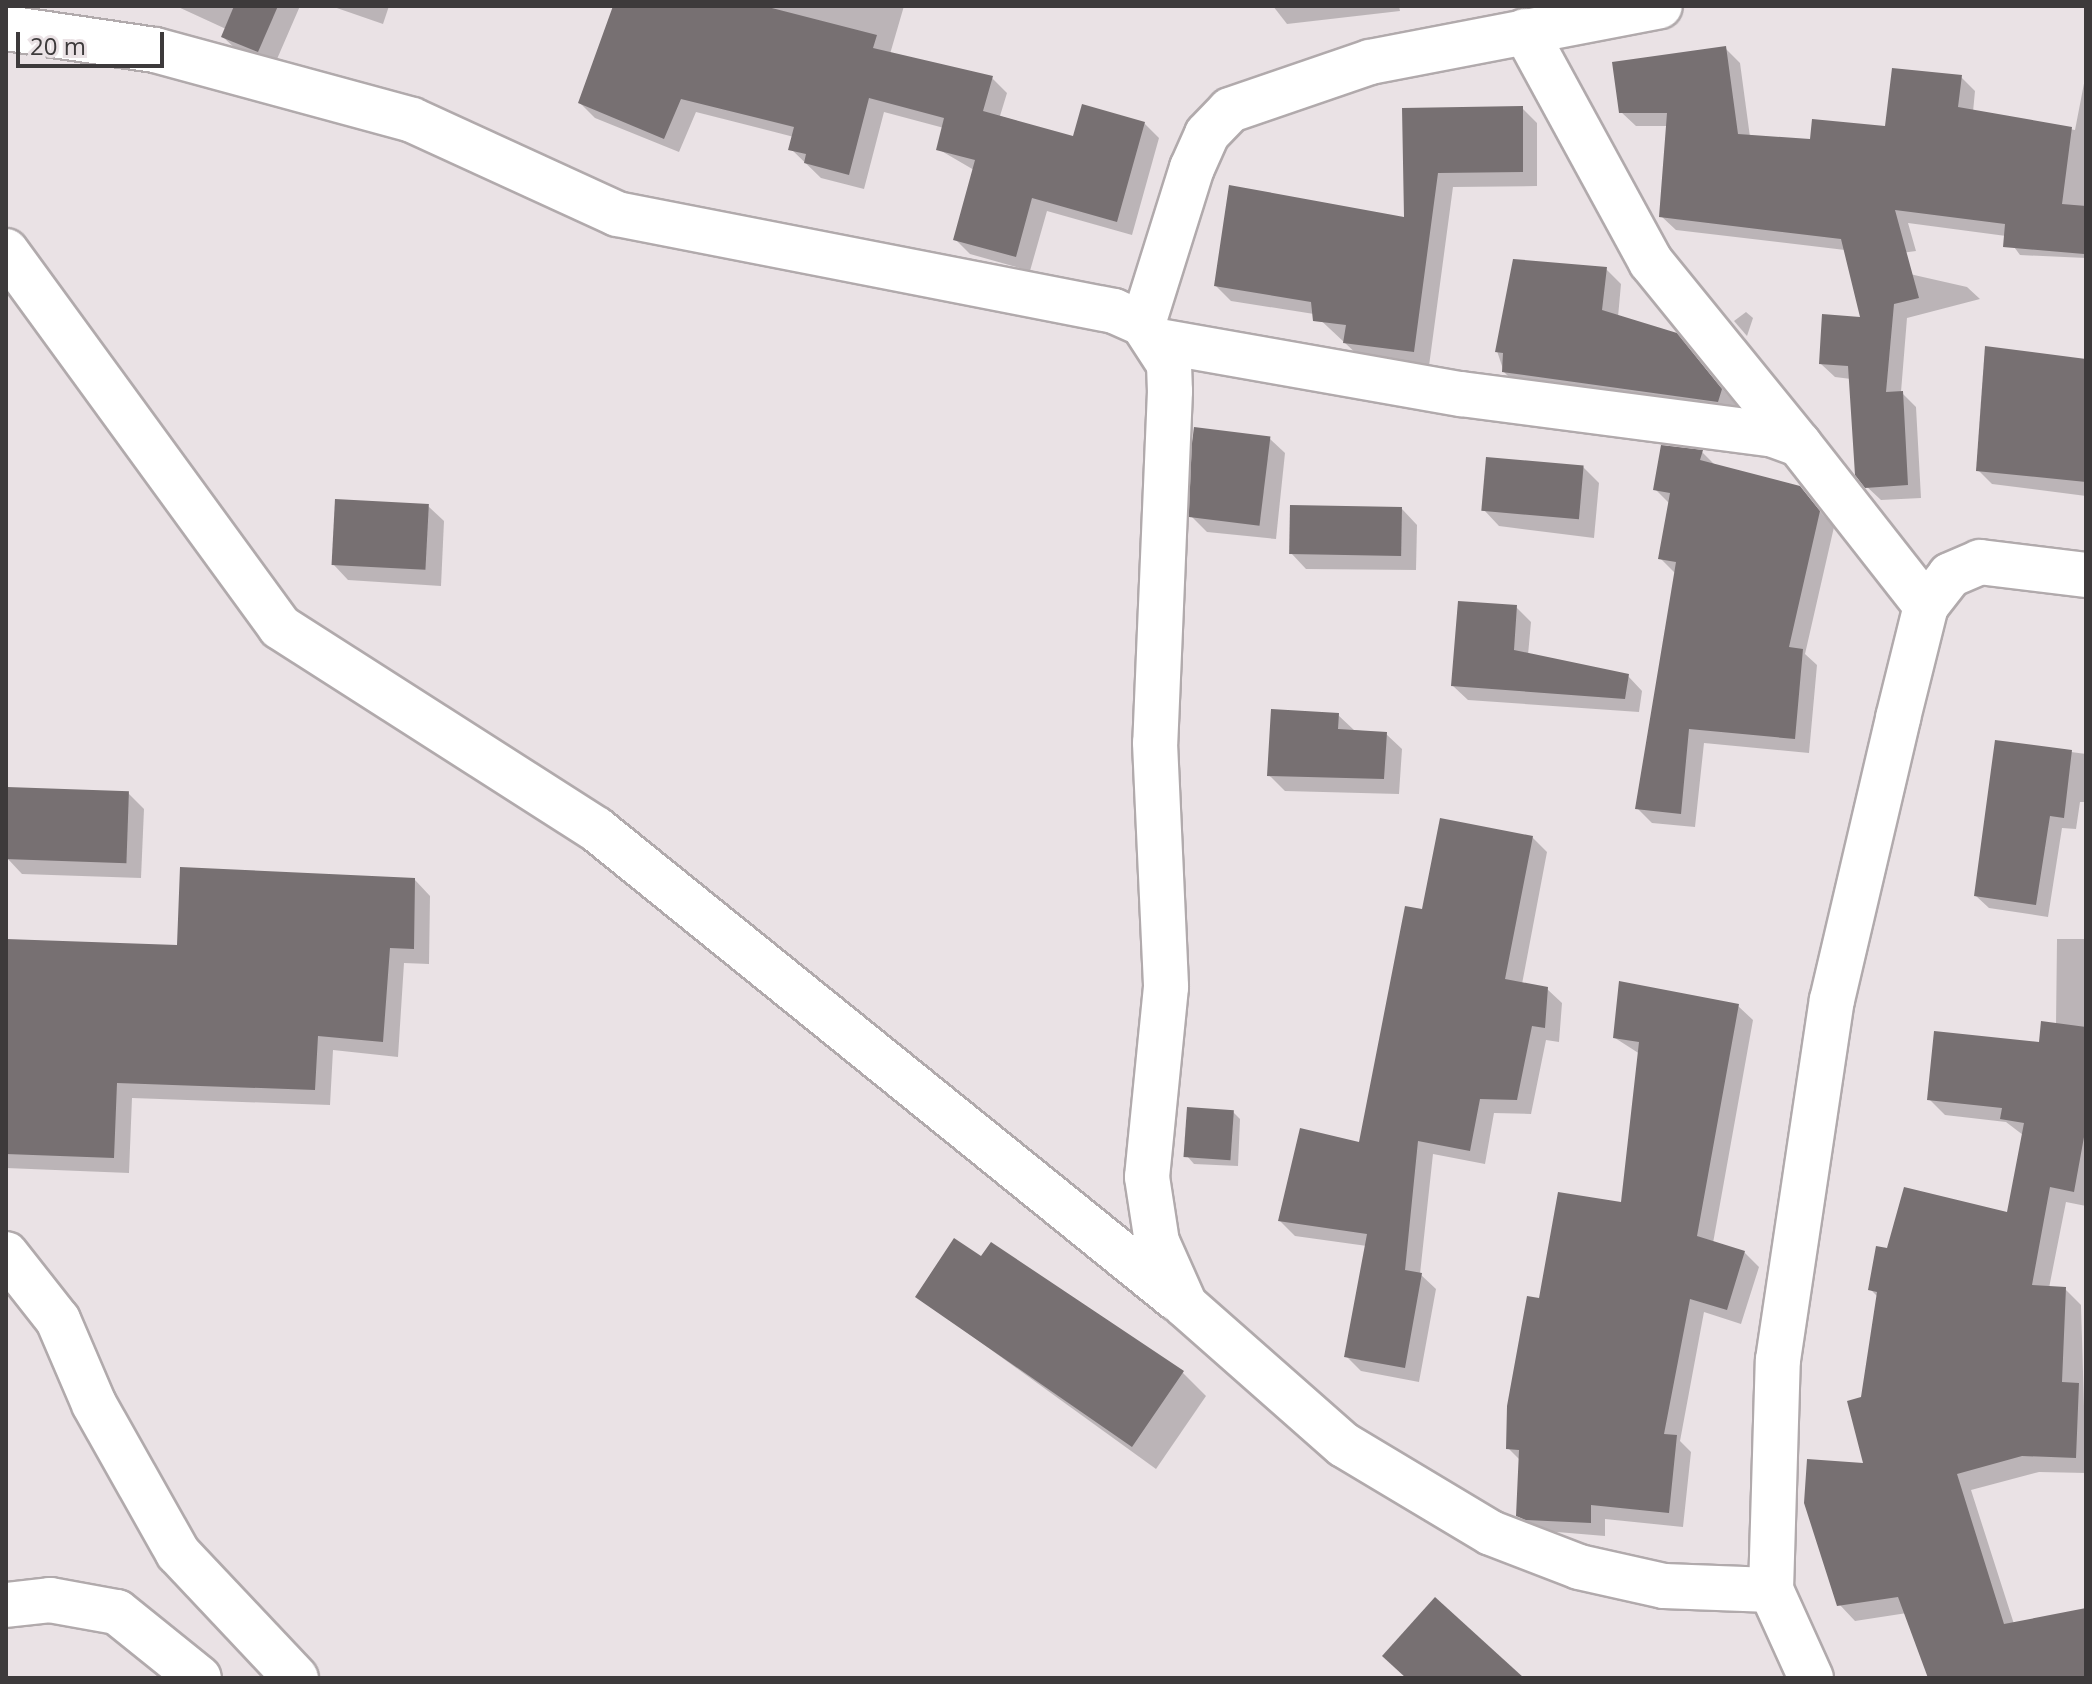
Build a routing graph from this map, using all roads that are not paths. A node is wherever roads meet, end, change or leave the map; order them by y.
1 (1660, 6) edge
2 (1545, 21) edge
3 (6, 28) edge
4 (6, 251) edge
5 (1151, 333) junction
6 (1799, 444) junction
7 (2086, 575) edge
8 (1926, 606) junction
9 (6, 1254) edge
10 (1185, 1305) junction
11 (1771, 1590) junction
12 (6, 1605) edge
13 (199, 1678) edge
14 (296, 1678) edge
15 (1811, 1678) edge

1 - 2 street
2 - 5 street
2 - 6 street
3 - 5 street
4 - 10 street
5 - 6 street
5 - 10 street
6 - 8 street
7 - 8 street
8 - 11 street
9 - 14 street
10 - 11 street
11 - 15 street
12 - 13 street

